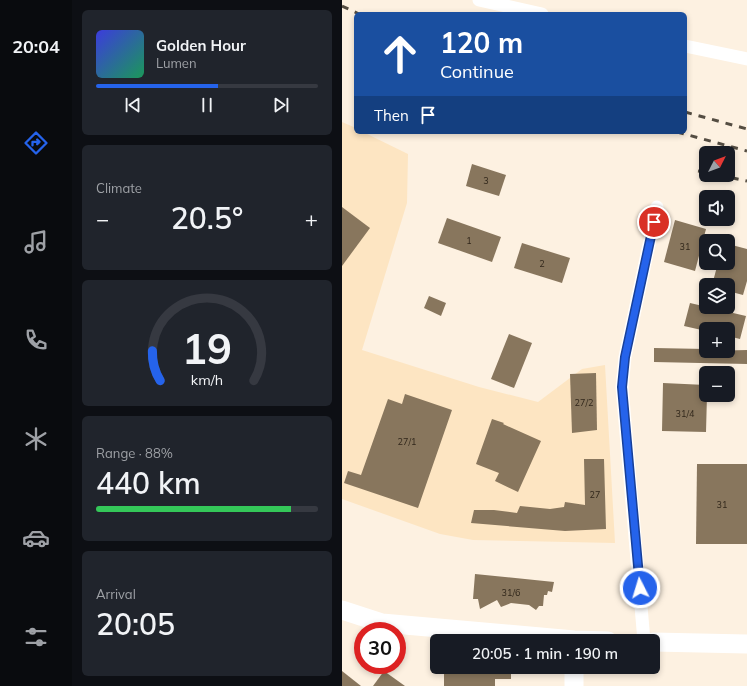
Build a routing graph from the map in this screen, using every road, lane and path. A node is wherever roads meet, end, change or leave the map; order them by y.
1 (480, 0) edge
2 (533, 12) edge
3 (687, 46) edge
4 (747, 59) edge
5 (657, 207) dead end
6 (342, 610) edge
7 (499, 634) edge
8 (643, 634) edge
9 (660, 642) edge
10 (747, 644) edge
11 (574, 674) edge
12 (574, 686) edge

1 - 2 street
3 - 4 street
5 - 8 street
6 - 7 main road
9 - 10 main road
11 - 12 main road

